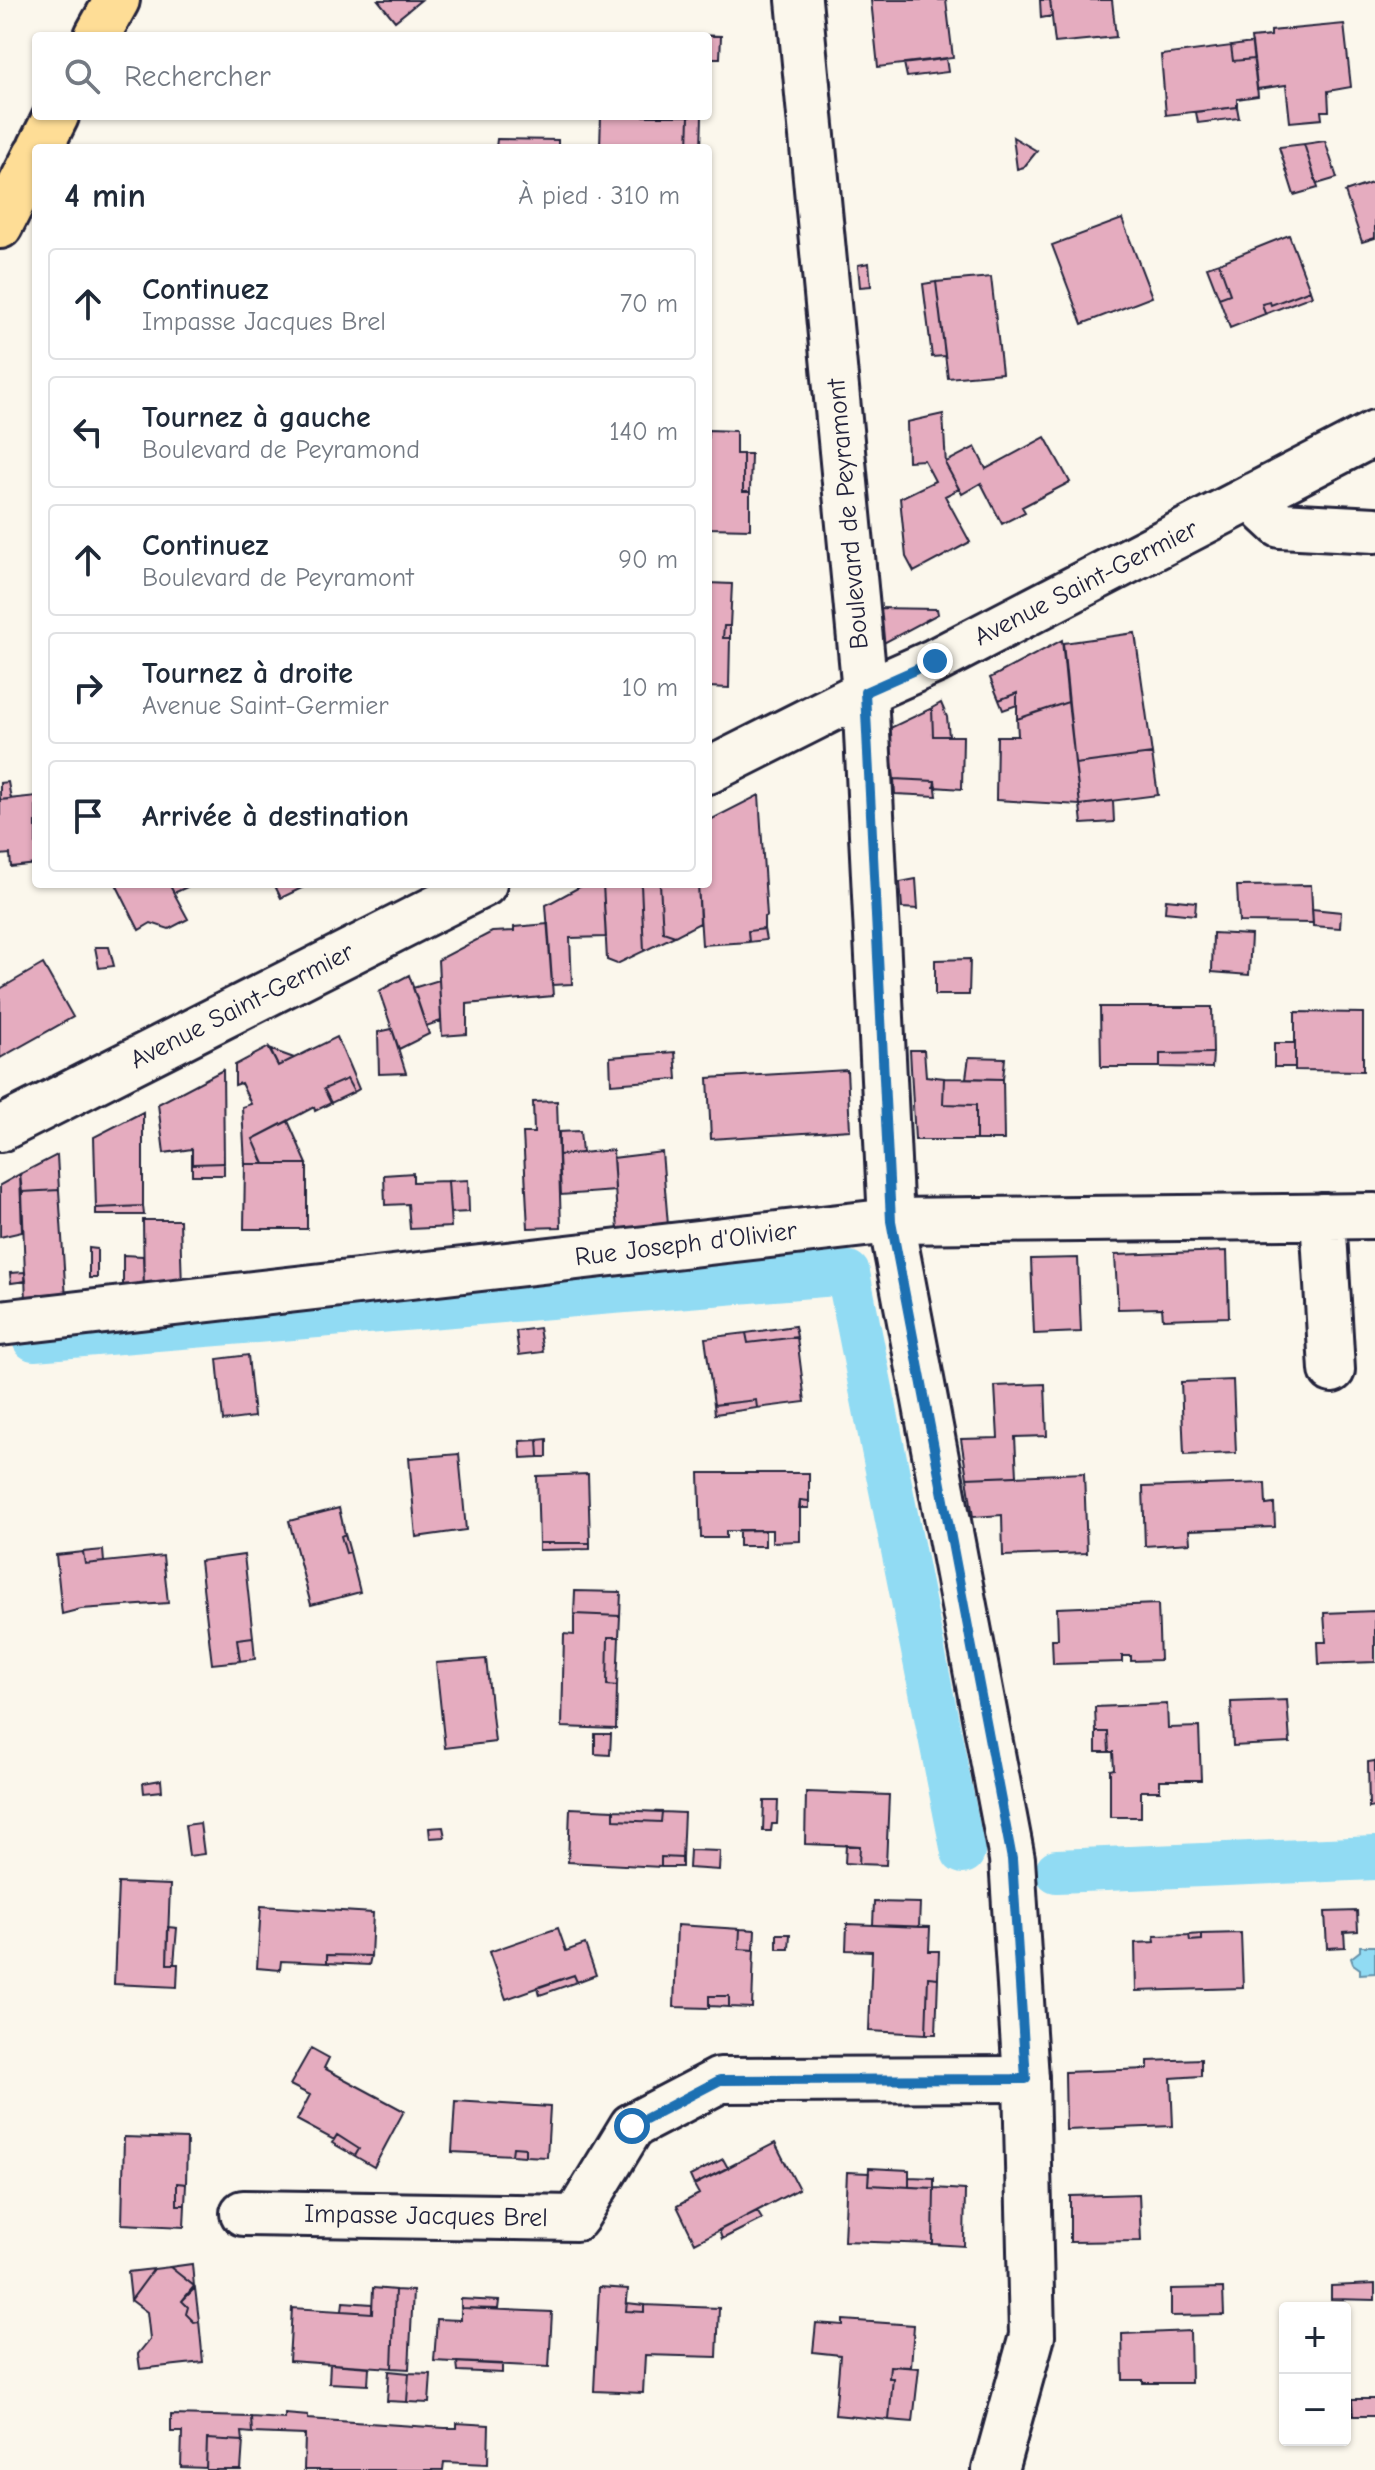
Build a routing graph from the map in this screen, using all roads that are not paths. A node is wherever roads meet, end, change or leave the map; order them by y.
1 (117, 0) edge
2 (799, 0) edge
3 (99, 32) edge
4 (54, 120) edge
5 (42, 144) edge
6 (32, 163) edge
7 (0, 226) edge
8 (1375, 433) edge
9 (1255, 495) junction
10 (1375, 530) edge
11 (865, 692) junction
12 (717, 761) edge
13 (476, 888) edge
14 (0, 1129) edge
15 (1323, 1216) junction
16 (1375, 1216) edge
17 (891, 1221) junction
18 (0, 1323) edge
19 (1332, 1370) dead end
20 (1026, 2079) junction
21 (243, 2213) dead end
22 (995, 2470) edge

1 - 3 highway
2 - 11 street, Boulevard de Peyramont
4 - 5 highway
6 - 7 highway
8 - 9 street, Avenue Saint-Germier
9 - 10 street
9 - 11 street, Avenue Saint-Germier
11 - 12 street, Avenue Saint-Germier
11 - 17 street, Boulevard de Peyramont
13 - 14 street, Avenue Saint-Germier
15 - 16 street, Rue Joseph d'Olivier
15 - 17 street, Rue Joseph d'Olivier
15 - 19 street
17 - 18 street, Rue Joseph d'Olivier
17 - 20 street, Boulevard de Peyramont
20 - 21 street, Impasse Jacques Brel
20 - 22 street, Boulevard de Peyramont

